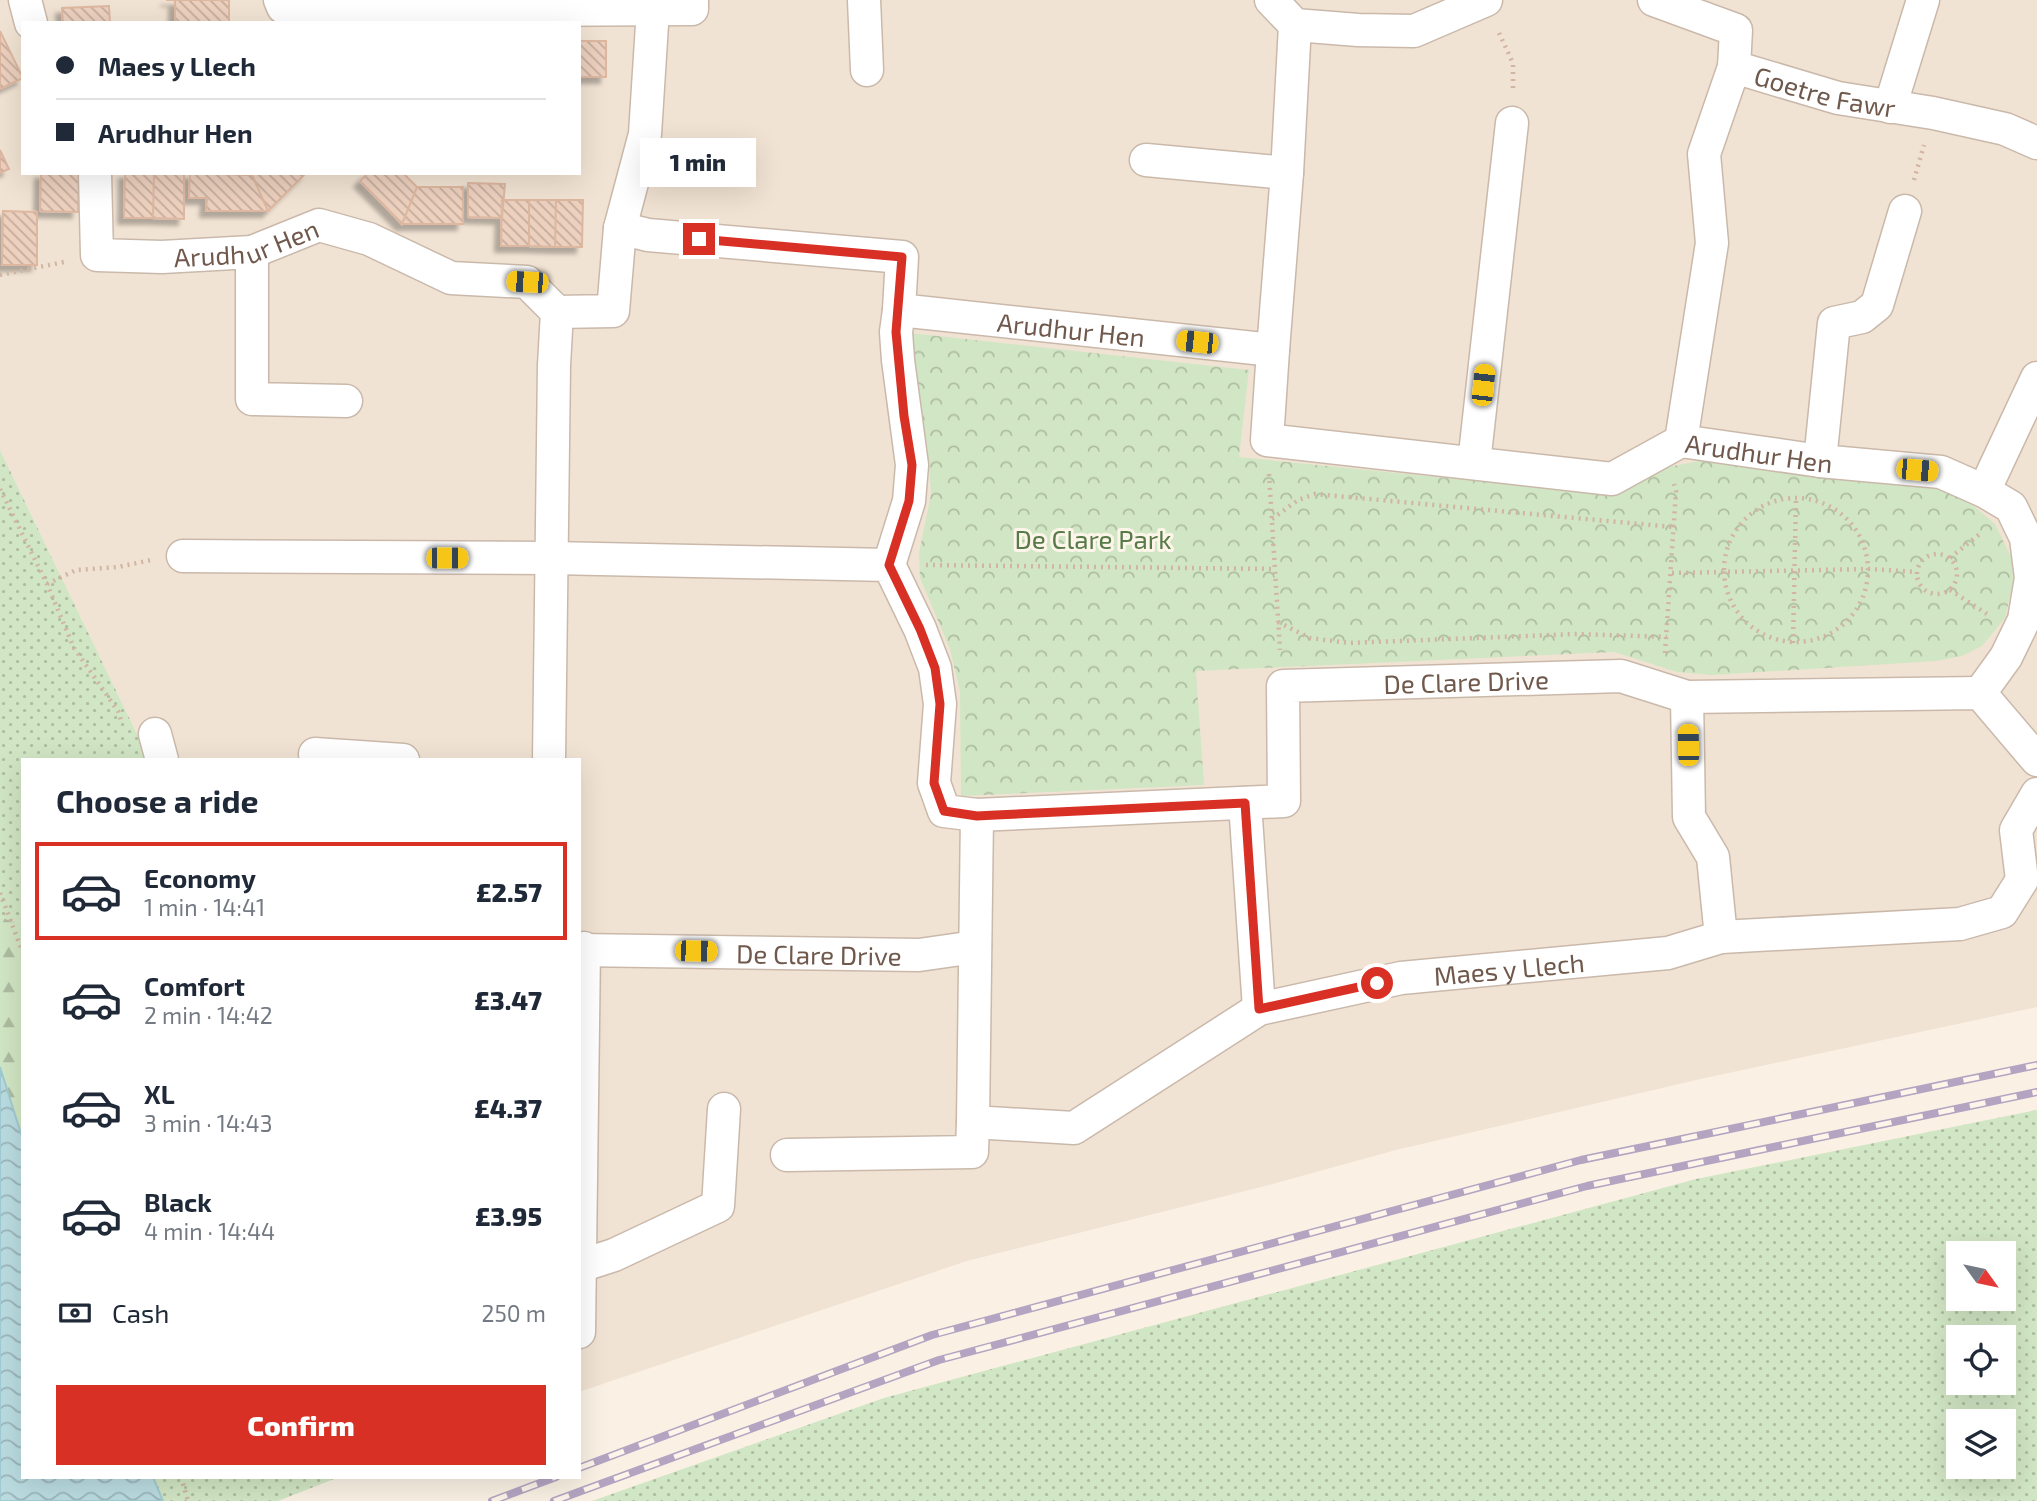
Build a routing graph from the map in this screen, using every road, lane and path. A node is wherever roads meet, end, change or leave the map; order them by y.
1 (25, 0) edge
2 (692, 0) edge
3 (864, 0) edge
4 (1271, 0) edge
5 (1484, 0) edge
6 (1654, 0) edge
7 (1923, 0) edge
8 (474, 5) edge
9 (653, 9) junction
10 (276, 10) edge
11 (30, 21) edge
12 (1295, 25) junction
13 (1734, 67) junction
14 (867, 70) dead end
15 (1889, 107) junction
16 (1933, 113) junction
17 (1512, 123) joint
18 (2037, 143) edge
19 (1146, 160) dead end
20 (1287, 173) junction
21 (95, 175) edge
22 (1905, 211) joint
23 (620, 228) junction
24 (252, 252) junction
25 (97, 255) junction
26 (0, 275) edge
27 (899, 310) junction
28 (557, 312) junction
29 (1273, 351) junction
30 (2037, 378) edge
31 (346, 401) dead end
32 (1267, 440) junction
33 (1672, 446) junction
34 (1820, 461) junction
35 (1474, 463) junction
36 (0, 489) edge
37 (1984, 491) junction
38 (1796, 498) junction
39 (1272, 519) junction
40 (1673, 527) junction
41 (183, 556) joint
42 (552, 558) junction
43 (889, 565) junction
44 (1275, 569) junction
45 (1869, 569) junction
46 (1795, 571) junction
47 (1917, 572) junction
48 (1672, 573) junction
49 (1723, 573) junction
50 (47, 584) junction
51 (1950, 590) junction
52 (1278, 622) junction
53 (2017, 634) junction
54 (1667, 637) junction
55 (1793, 643) junction
56 (1283, 686) junction
57 (1673, 693) junction
58 (1980, 693) junction
59 (123, 723) dead end
60 (315, 754) dead end
61 (374, 758) edge
62 (549, 758) edge
63 (2037, 760) edge
64 (2037, 794) edge
65 (1245, 803) junction
66 (977, 816) junction
67 (0, 893) edge
68 (1721, 937) junction
69 (975, 947) junction
70 (21, 948) edge
71 (582, 949) edge
72 (1259, 1009) junction
73 (581, 1108) edge
74 (724, 1110) dead end
75 (973, 1122) junction
76 (787, 1155) dead end
77 (581, 1266) edge
78 (182, 1479) edge
79 (188, 1501) edge

1 - 11 street
2 - 9 street
3 - 14 street
4 - 12 street
5 - 12 street
5 - 17 path
6 - 13 street, Goetre Fawr
7 - 15 street
8 - 9 street
8 - 10 street
9 - 23 street
12 - 20 street
13 - 15 street, Goetre Fawr
13 - 33 street
15 - 16 street, Goetre Fawr
16 - 18 street, Goetre Fawr
16 - 22 path
17 - 35 street
19 - 20 street
20 - 29 street
21 - 25 street
22 - 34 street
23 - 27 street
23 - 28 street
24 - 25 street, Arudhur Hen
24 - 28 street, Arudhur Hen
24 - 31 street
25 - 26 path
27 - 29 street, Arudhur Hen
27 - 43 street
28 - 42 street
29 - 32 street
30 - 37 street
32 - 35 street, Arudhur Hen
32 - 39 path
33 - 34 street, Arudhur Hen
33 - 35 street, Arudhur Hen
33 - 40 path
34 - 37 street, Arudhur Hen
36 - 50 path
37 - 53 street, Arudhur Hen
38 - 45 path
38 - 46 path
38 - 49 path
39 - 40 path
39 - 44 path
40 - 48 path
41 - 42 street
41 - 50 path
42 - 43 street
42 - 62 street
43 - 44 path
43 - 66 street
44 - 52 path
45 - 46 path
45 - 47 path
45 - 55 path
46 - 49 path
46 - 55 path
47 - 51 path
47 - 51 path
48 - 49 path
48 - 54 path
49 - 55 path
50 - 59 path
51 - 53 path
52 - 54 path
52 - 56 path
53 - 58 street, Arudhur Hen
54 - 57 path
56 - 57 street, De Clare Drive
56 - 65 street
57 - 58 street, De Clare Drive
57 - 68 street
58 - 63 street
60 - 61 street
64 - 68 street, Maes y Llech
65 - 66 street
65 - 72 street
66 - 69 street
67 - 70 path
68 - 72 street, Maes y Llech
69 - 71 street, De Clare Drive
69 - 75 street
71 - 73 street
72 - 75 street, Maes y Llech
74 - 77 street
75 - 76 street
78 - 79 path

